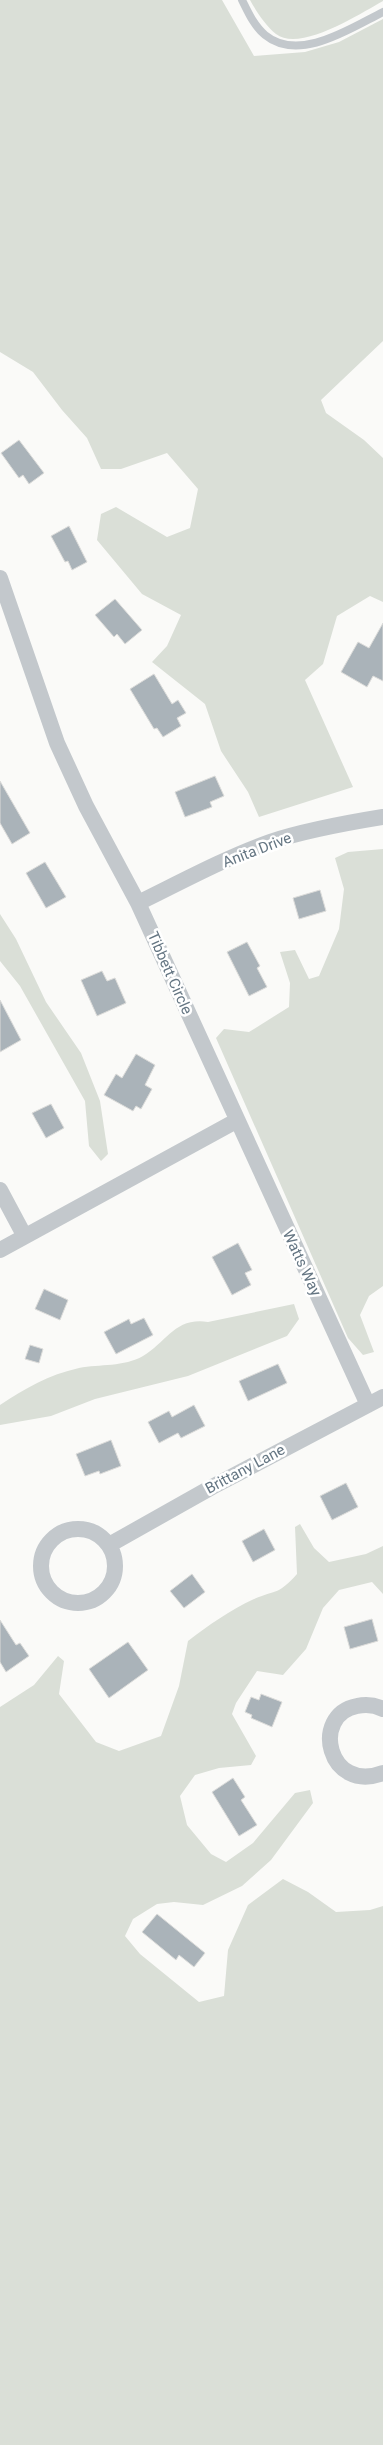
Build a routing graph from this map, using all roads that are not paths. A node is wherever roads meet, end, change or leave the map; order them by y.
1 (242, 0) edge
2 (383, 12) edge
3 (0, 578) edge
4 (383, 817) edge
5 (138, 903) junction
6 (236, 1121) junction
7 (0, 1190) edge
8 (24, 1235) junction
9 (0, 1250) edge
10 (376, 1401) edge
11 (109, 1544) junction
12 (383, 1709) edge
13 (383, 1773) edge

1 - 2 lane
3 - 5 street, Tibbett Circle
4 - 5 street, Anita Drive
5 - 6 street, Tibbett Circle
6 - 8 street
6 - 10 street, Watts Way
7 - 8 street
8 - 9 street
10 - 11 street, Brittany Lane
11 - 11 street
12 - 13 street

